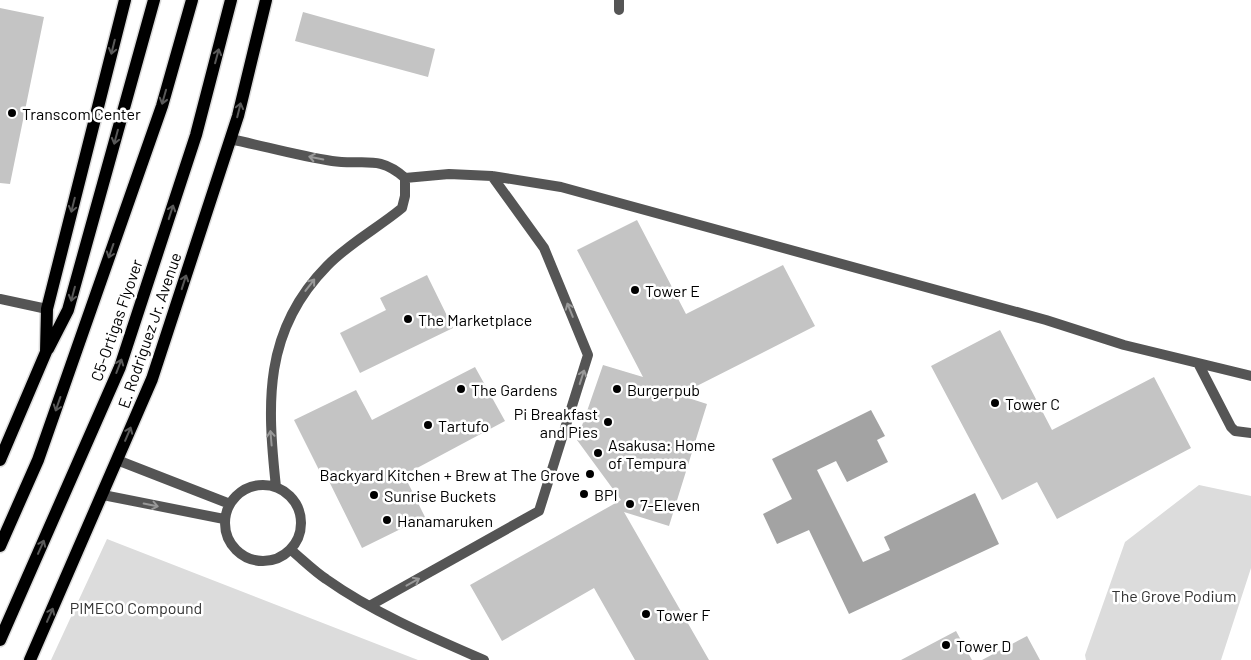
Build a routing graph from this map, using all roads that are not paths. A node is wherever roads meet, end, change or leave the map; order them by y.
1 (125, 0) edge
2 (154, 0) edge
3 (192, 0) edge
4 (231, 0) edge
5 (266, 0) edge
6 (230, 139) junction
7 (492, 176) junction
8 (405, 178) junction
9 (0, 299) edge
10 (47, 309) junction
11 (46, 352) junction
12 (1199, 365) junction
13 (1251, 376) edge
14 (1251, 433) edge
15 (0, 460) edge
16 (117, 460) junction
17 (276, 487) junction
18 (103, 495) junction
19 (230, 504) junction
20 (224, 519) junction
21 (0, 546) edge
22 (291, 550) junction
23 (371, 605) junction
24 (0, 640) edge
25 (30, 660) edge
26 (484, 660) edge

1 -> 10 main road
2 -> 11 main road
3 -> 21 main road, C5-Ortigas Flyover
24 -> 4 main road, C5-Ortigas Flyover
6 -> 5 main road, E. Rodriguez Jr. Avenue
8 -> 6 street
16 -> 6 main road, E. Rodriguez Jr. Avenue
7 - 8 street
7 - 12 street
23 -> 7 street
17 -> 8 street
9 - 10 street
10 - 11 main road
11 - 15 main road
12 - 13 street
12 - 14 street
16 - 18 main road, E. Rodriguez Jr. Avenue
16 - 19 street
17 - 19 street
17 - 22 street
18 -> 20 street
25 -> 18 main road, E. Rodriguez Jr. Avenue
19 - 20 street
20 - 22 street
22 - 23 street
23 - 26 street

